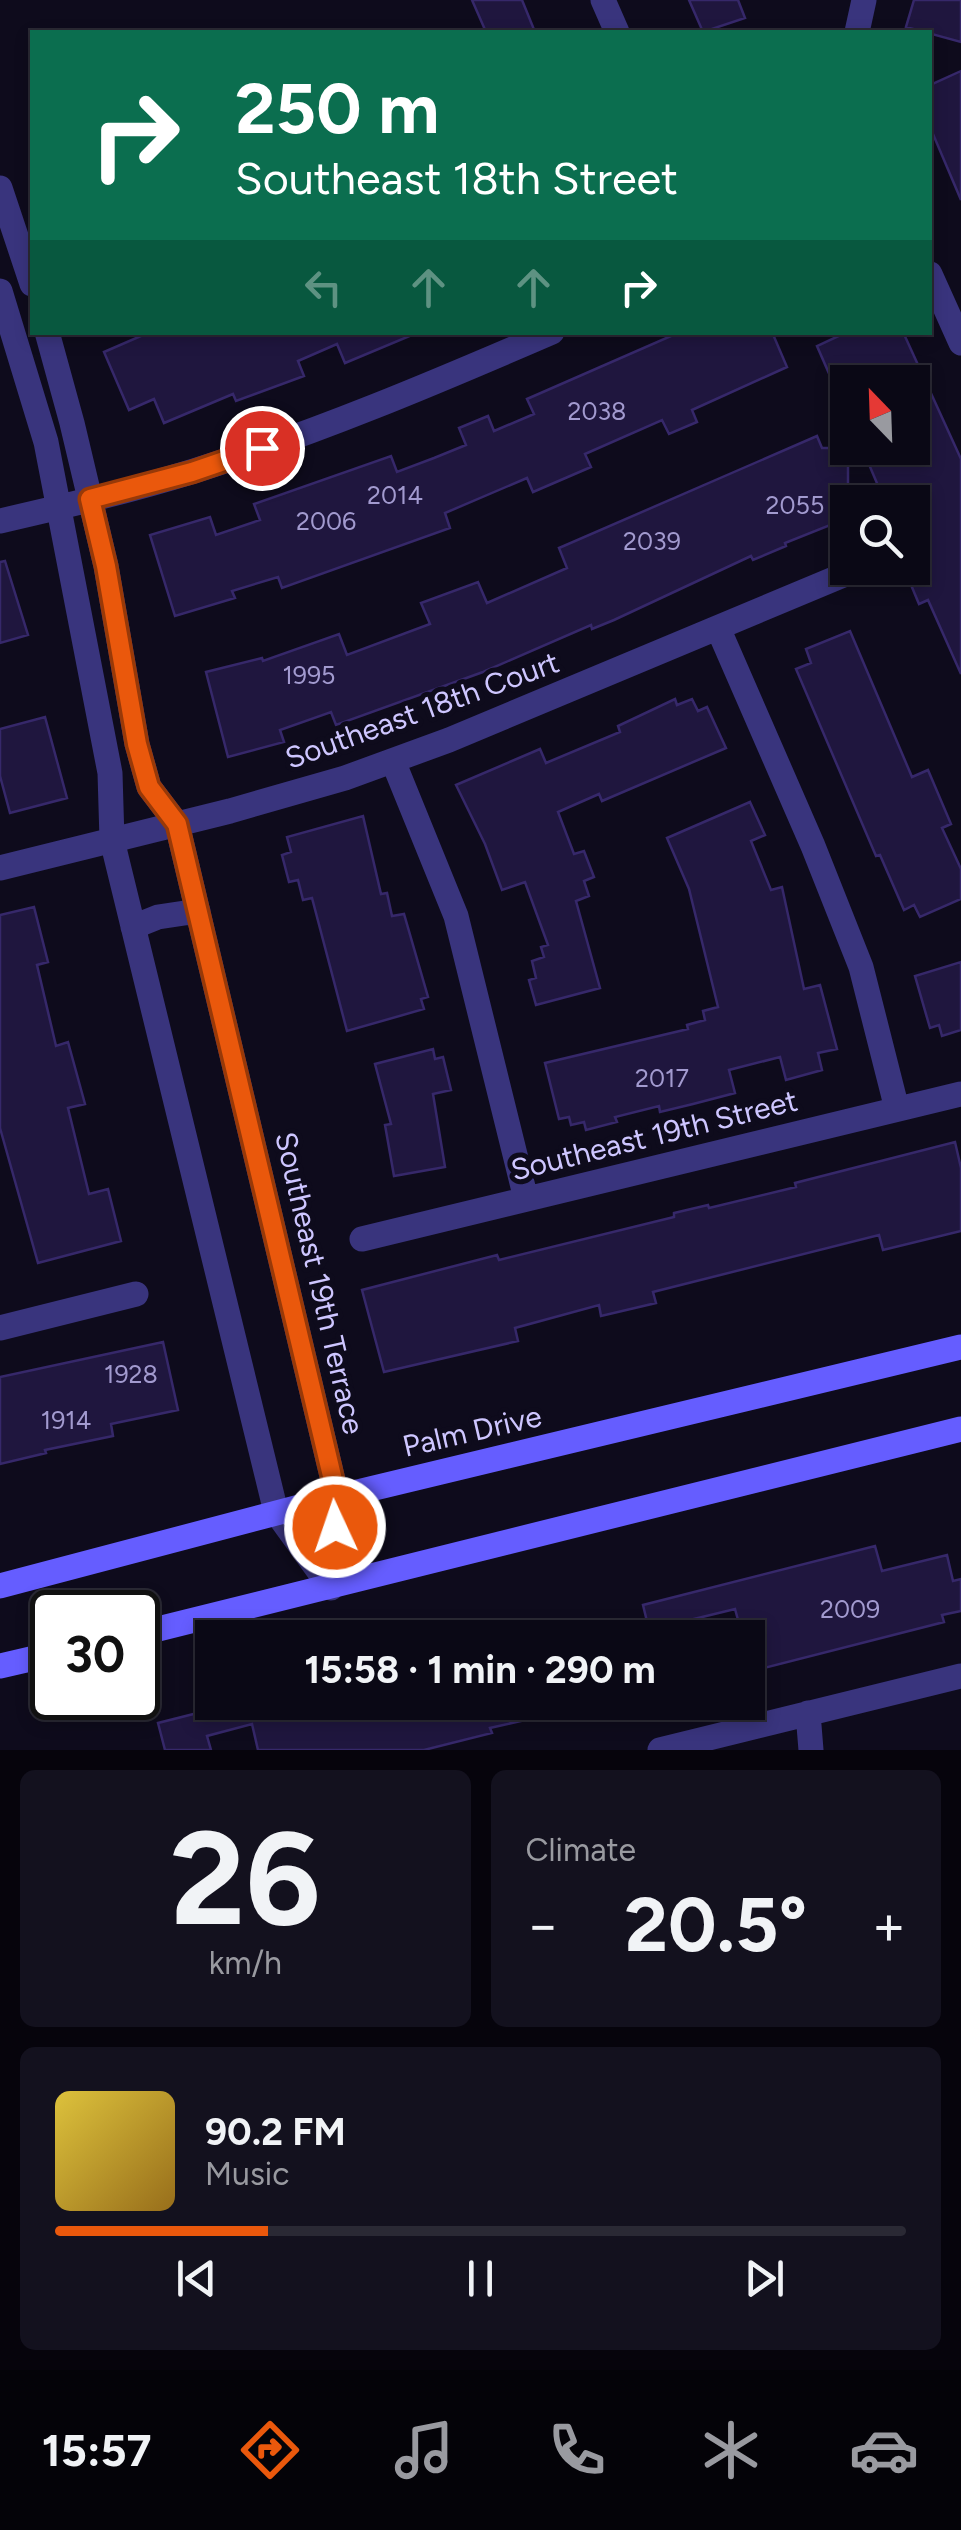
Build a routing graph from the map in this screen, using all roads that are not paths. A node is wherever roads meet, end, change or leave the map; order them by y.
1 (603, 0) edge
2 (864, 0) edge
3 (616, 30) edge
4 (857, 30) edge
5 (0, 188) edge
6 (30, 278) edge
7 (932, 278) edge
8 (0, 291) edge
9 (48, 335) edge
10 (545, 335) edge
11 (961, 343) edge
12 (90, 499) junction
13 (59, 507) junction
14 (0, 522) edge
15 (830, 581) edge
16 (718, 628) junction
17 (392, 761) junction
18 (177, 824) junction
19 (112, 840) junction
20 (0, 868) edge
21 (198, 911) junction
22 (133, 927) junction
23 (961, 1094) edge
24 (897, 1110) junction
25 (526, 1199) junction
26 (362, 1239) dead end
27 (136, 1294) dead end
28 (0, 1328) edge
29 (961, 1347) edge
30 (961, 1429) edge
31 (337, 1497) junction
32 (276, 1512) junction
33 (0, 1586) edge
34 (330, 1588) junction
35 (160, 1629) edge
36 (30, 1659) edge
37 (0, 1666) edge
38 (961, 1676) edge
39 (808, 1713) junction
40 (660, 1750) edge
41 (811, 1750) edge

1 - 3 street
2 - 4 street
5 - 6 street
7 - 11 street
8 - 13 street
9 - 12 street, Southeast 19th Terrace
10 - 12 street
12 - 13 street
12 - 18 street, Southeast 19th Terrace
13 - 14 street
13 - 19 street
15 - 16 street, Southeast 18th Court
16 - 17 street, Southeast 18th Court
16 - 24 street
17 - 18 street, Southeast 18th Court
17 - 25 street
18 - 19 street, Southeast 18th Court
18 - 21 street, Southeast 19th Terrace
19 - 20 street, Southeast 18th Court
19 - 22 street
21 - 22 street
21 - 31 street, Southeast 19th Terrace
22 - 32 street
23 - 24 street, Southeast 19th Street
24 - 25 street, Southeast 19th Street
25 - 26 street, Southeast 19th Street
27 - 28 street
29 - 31 main road, Palm Drive
30 - 34 main road
31 - 32 main road, Palm Drive
31 - 34 street, Southeast 19th Terrace
32 - 33 main road, Palm Drive
32 - 34 street
34 - 35 main road
36 - 37 main road
38 - 39 street
39 - 40 street
39 - 41 street

